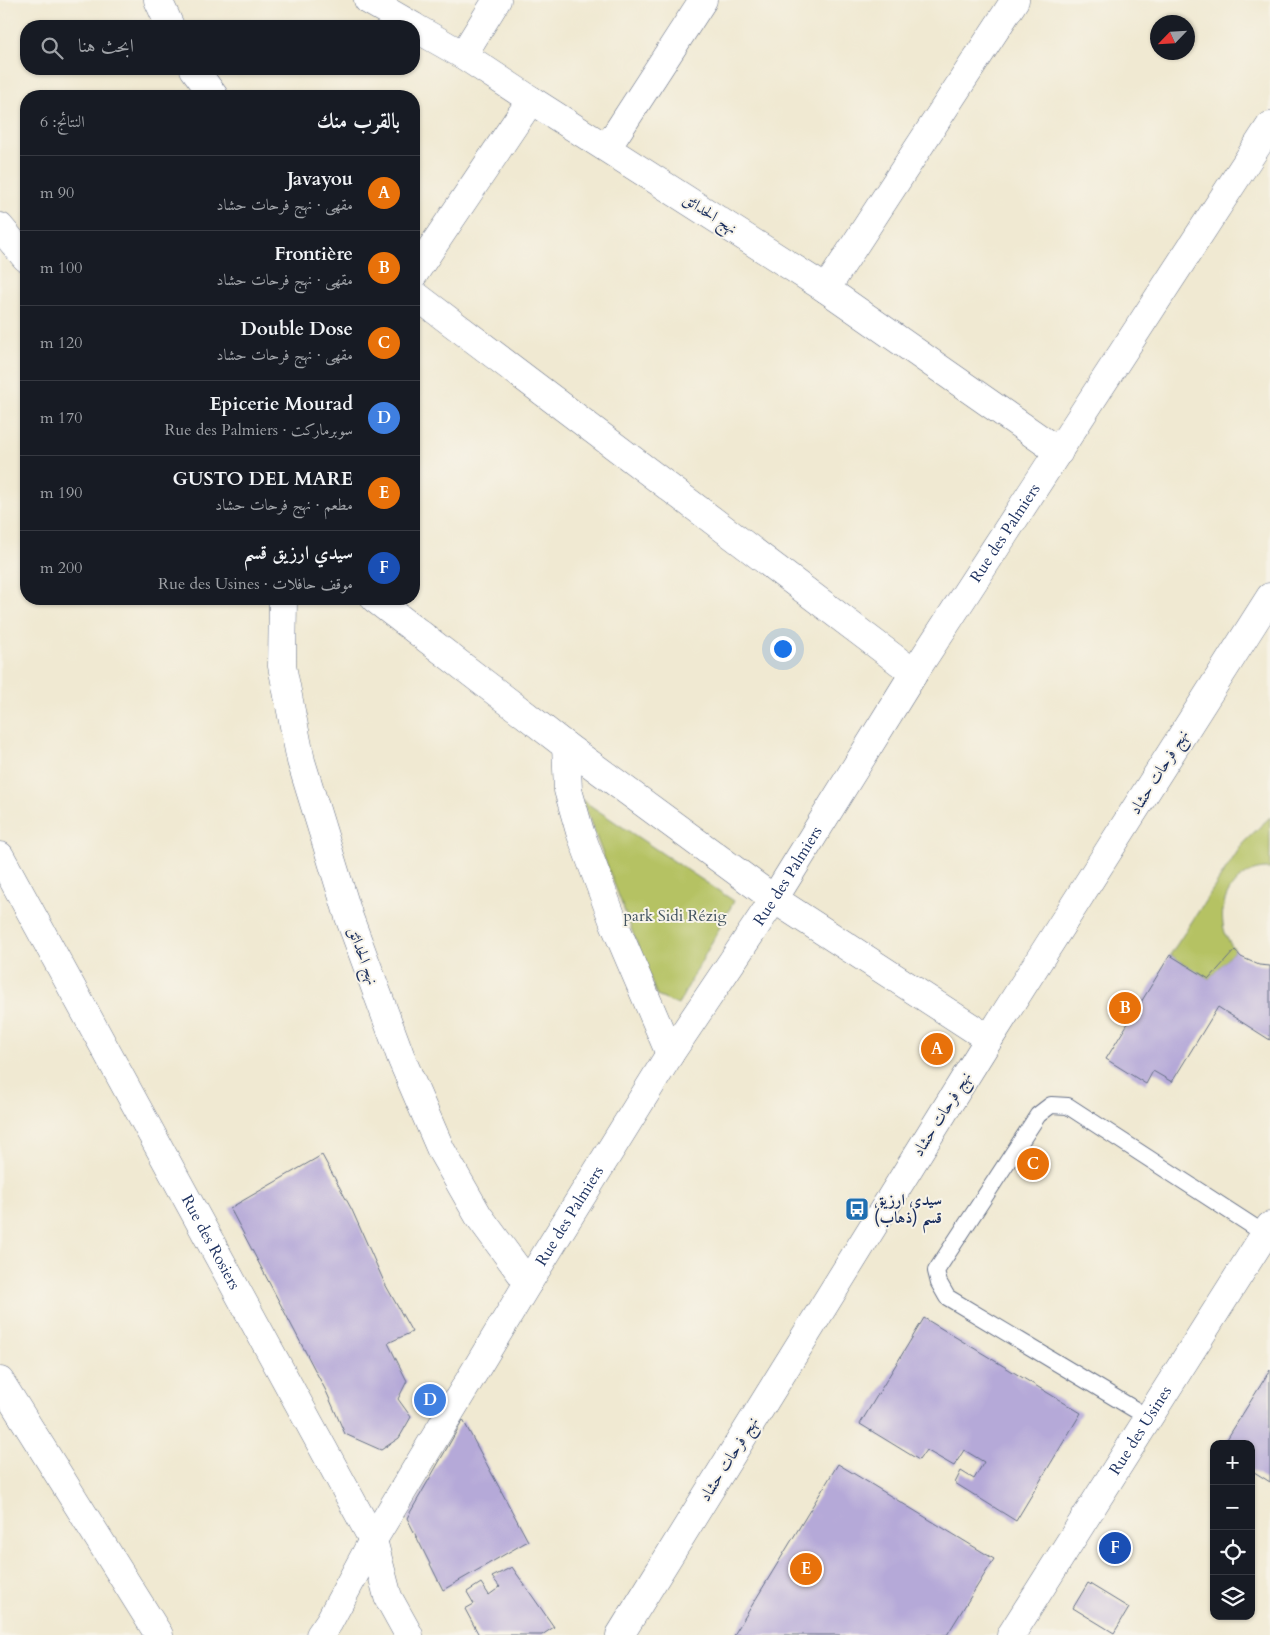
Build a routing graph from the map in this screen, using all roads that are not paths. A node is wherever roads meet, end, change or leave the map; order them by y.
1 (158, 0) edge
2 (368, 0) edge
3 (496, 0) edge
4 (702, 0) edge
5 (1015, 0) edge
6 (167, 20) edge
7 (403, 20) edge
8 (420, 30) edge
9 (463, 55) junction
10 (198, 75) edge
11 (210, 90) edge
12 (532, 100) junction
13 (1270, 126) edge
14 (606, 148) junction
15 (0, 227) edge
16 (20, 251) edge
17 (420, 265) edge
18 (826, 289) junction
19 (420, 299) edge
20 (1059, 452) junction
21 (1270, 597) edge
22 (283, 605) edge
23 (382, 605) edge
24 (914, 673) junction
25 (566, 746) junction
26 (0, 856) edge
27 (774, 899) junction
28 (989, 1039) junction
29 (670, 1054) junction
30 (1268, 1230) edge
31 (528, 1284) junction
32 (0, 1381) edge
33 (1149, 1418) junction
34 (373, 1540) junction
35 (636, 1609) junction
36 (159, 1635) edge
37 (320, 1635) edge
38 (409, 1635) edge
39 (620, 1635) edge
40 (630, 1635) edge
41 (1011, 1635) edge

1 - 6 street
2 - 7 street, نهج الحدائق
3 - 9 street
4 - 14 street
5 - 18 street
8 - 9 street, نهج الحدائق
9 - 12 street, نهج الحدائق
10 - 11 street
12 - 14 street, نهج الحدائق
12 - 17 street
13 - 20 street, Rue des Palmiers
14 - 18 street, نهج الحدائق
15 - 16 street
18 - 20 street, نهج الحدائق
19 - 24 street
20 - 24 street, Rue des Palmiers
21 - 28 street, نهج فرحات حشاد
22 - 31 street, نهج الحدائق
23 - 25 street
24 - 27 street, Rue des Palmiers
25 - 27 street
25 - 29 street
26 - 34 street, Rue des Rosiers
27 - 28 street
27 - 29 street, Rue des Palmiers
28 - 35 street, نهج فرحات حشاد
29 - 31 street, Rue des Palmiers
30 - 33 street, Rue des Usines
30 - 33 lane
31 - 34 street, Rue des Palmiers
32 - 36 street
33 - 41 street, Rue des Usines
34 - 37 street, Rue des Palmiers
34 - 38 street, Rue des Rosiers
35 - 39 street, نهج فرحات حشاد
35 - 40 street

